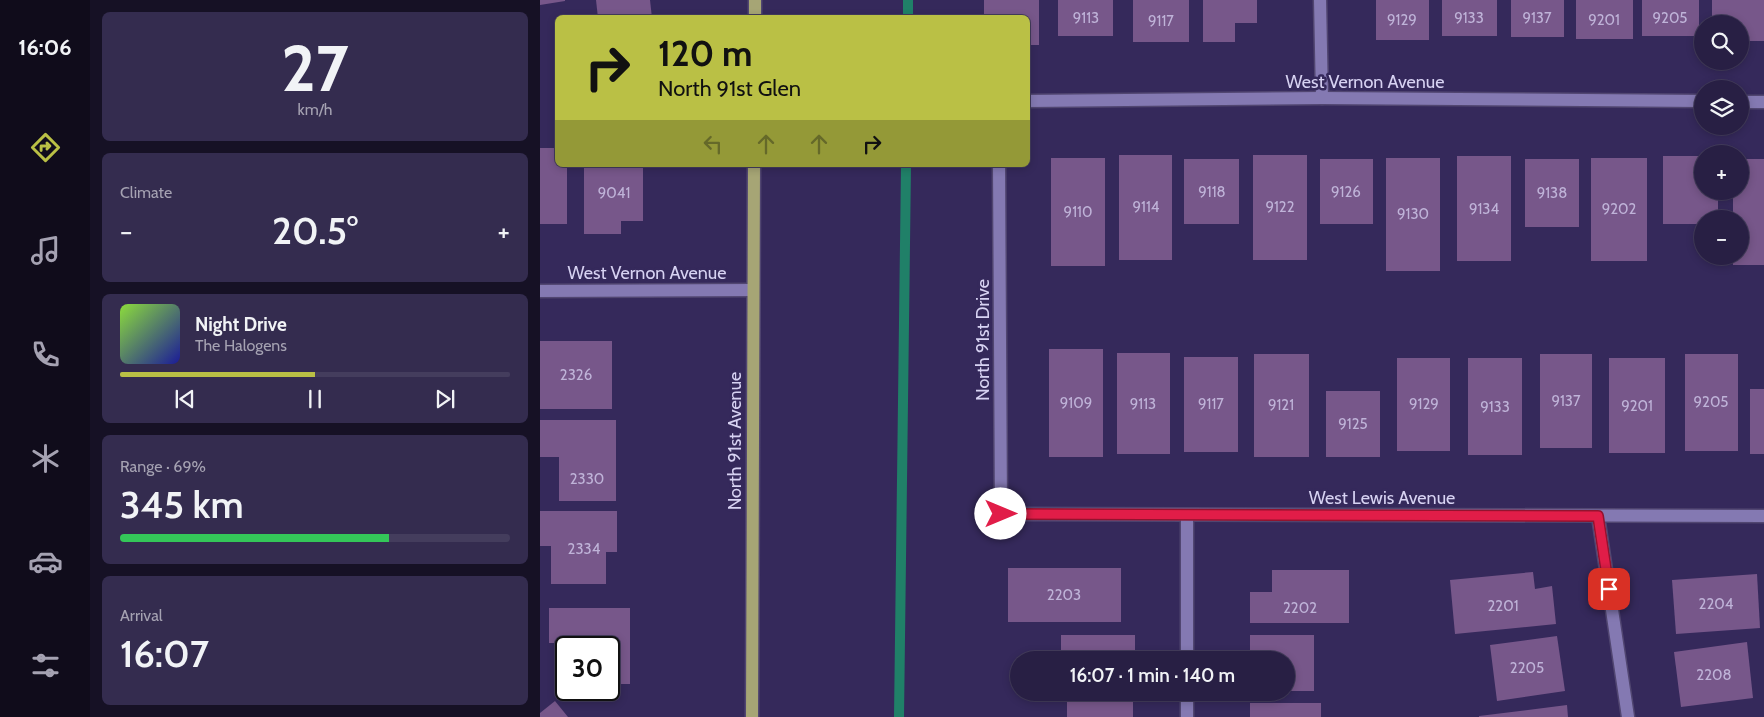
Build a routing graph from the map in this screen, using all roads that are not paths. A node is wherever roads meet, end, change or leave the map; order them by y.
1 (755, 0) edge
2 (1320, 0) edge
3 (755, 15) edge
4 (1322, 98) junction
5 (1030, 101) edge
6 (1694, 101) edge
7 (1749, 102) edge
8 (1764, 102) edge
9 (754, 167) edge
10 (999, 167) edge
11 (754, 290) junction
12 (540, 291) edge
13 (1001, 514) joint
14 (1187, 515) junction
15 (1598, 516) junction
16 (1764, 516) edge
17 (1187, 651) edge
18 (1187, 701) edge
19 (752, 717) edge
20 (1187, 717) edge
21 (1628, 717) edge

1 - 3 main road
2 - 4 street
4 - 5 street, West Vernon Avenue
4 - 6 street, West Vernon Avenue
7 - 8 street
9 - 11 main road, North 91st Avenue
10 - 13 street, North 91st Drive
11 - 12 street, West Vernon Avenue
11 - 19 main road, North 91st Avenue
13 - 14 street, West Lewis Avenue
14 - 15 street, West Lewis Avenue
14 - 17 street
15 - 16 street, West Lewis Avenue
15 - 21 street
18 - 20 street

